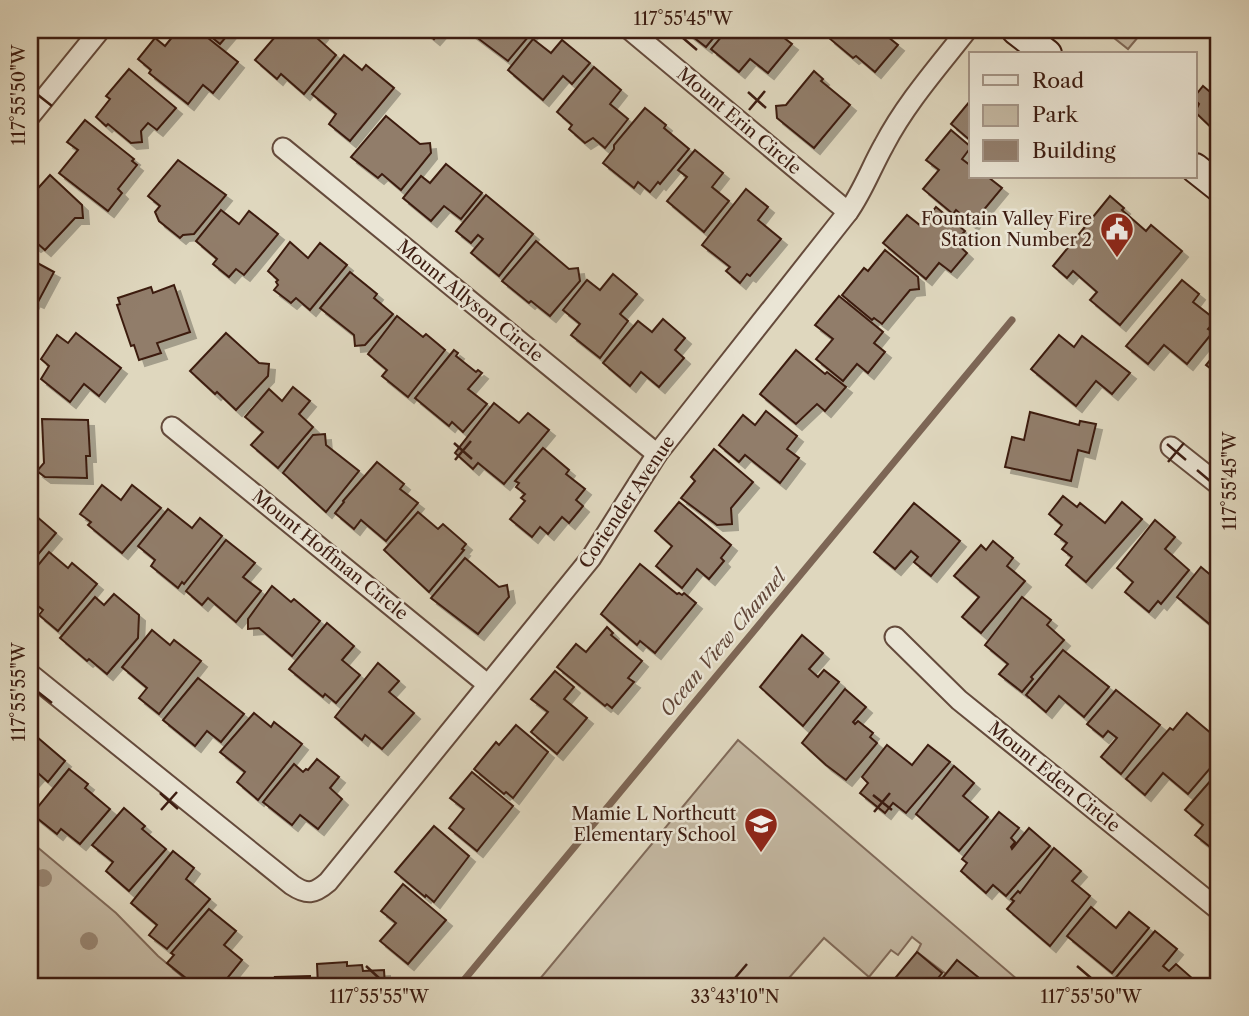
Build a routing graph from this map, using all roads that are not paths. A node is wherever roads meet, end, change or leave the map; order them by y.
1 (100, 30) edge
2 (629, 30) edge
3 (967, 30) edge
4 (1016, 30) edge
5 (1044, 52) edge
6 (30, 116) edge
7 (283, 148) dead end
8 (1196, 170) edge
9 (1219, 187) edge
10 (848, 212) junction
11 (172, 427) dead end
12 (1171, 447) dead end
13 (657, 454) junction
14 (1219, 485) edge
15 (895, 637) dead end
16 (30, 674) edge
17 (487, 684) junction
18 (1219, 910) edge

1 - 6 street
2 - 10 street, Mount Erin Circle
3 - 10 street, Coriender Avenue
4 - 5 street
7 - 13 street, Mount Allyson Circle
8 - 9 street
10 - 13 street, Coriender Avenue
11 - 17 street, Mount Hoffman Circle
12 - 14 street
13 - 17 street, Coriender Avenue
15 - 18 street, Mount Eden Circle
16 - 17 street, Coriender Avenue

